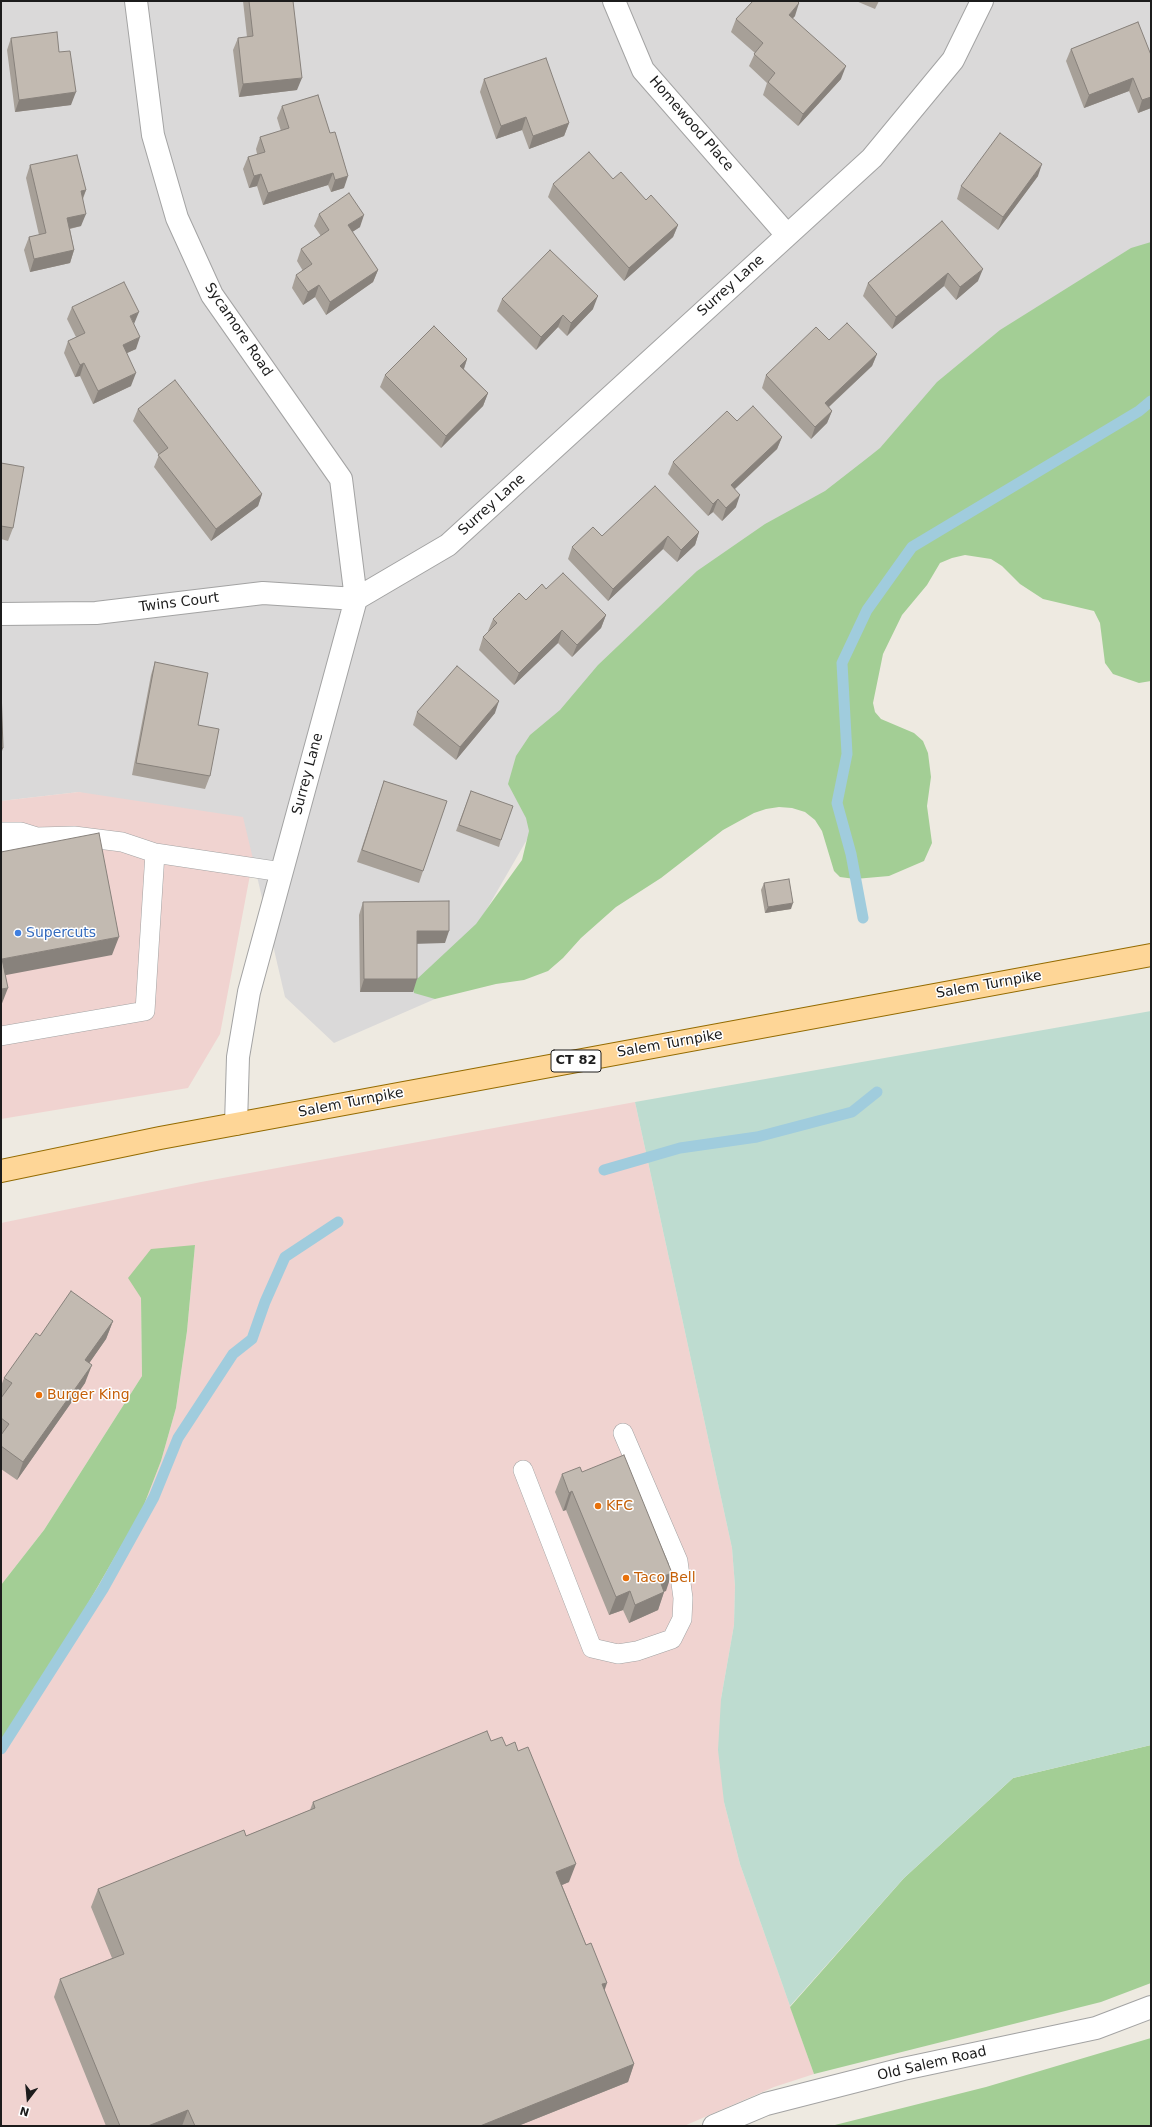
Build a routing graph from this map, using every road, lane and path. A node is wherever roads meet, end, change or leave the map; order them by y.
1 (136, 1) edge
2 (614, 1) edge
3 (982, 1) edge
4 (787, 235) junction
5 (356, 598) junction
6 (1, 614) edge
7 (1, 832) edge
8 (37, 836) junction
9 (1, 850) edge
10 (155, 853) junction
11 (282, 872) junction
12 (1151, 955) edge
13 (1, 1036) edge
14 (236, 1124) junction
15 (1, 1171) edge
16 (623, 1433) dead end
17 (523, 1470) dead end
18 (1151, 2007) edge
19 (714, 2126) edge

1 - 5 street, Sycamore Road
2 - 4 street, Homewood Place
3 - 4 street, Surrey Lane
4 - 5 street, Surrey Lane
5 - 6 street, Twins Court
5 - 11 street, Surrey Lane
7 - 8 lane
8 - 9 lane
8 - 10 lane
10 - 11 lane
10 - 13 lane
11 - 14 street, Surrey Lane
12 - 14 main road, Salem Turnpike / CT 82
14 - 15 main road, Salem Turnpike / CT 82
16 - 17 lane
18 - 19 street, Old Salem Road

